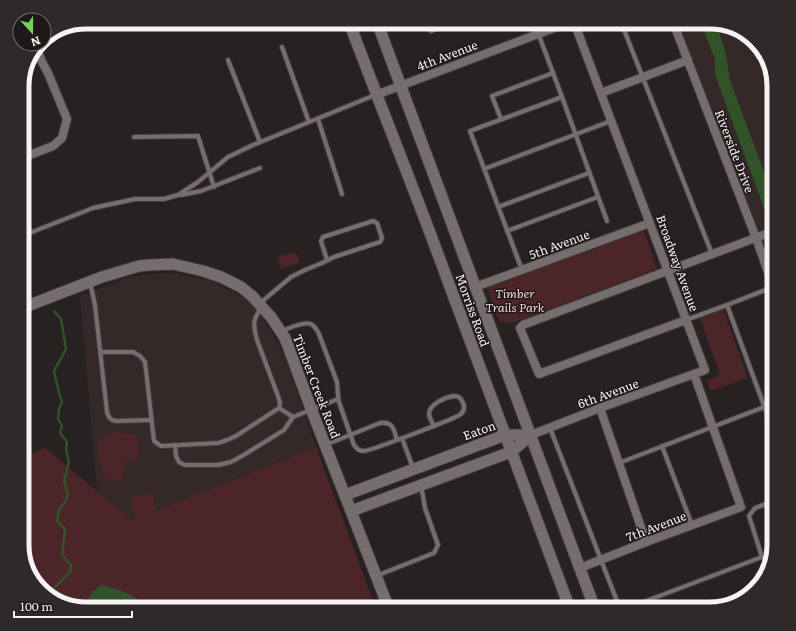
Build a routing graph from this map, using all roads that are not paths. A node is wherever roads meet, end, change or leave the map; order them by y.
1 (352, 29) edge
2 (380, 29) edge
3 (537, 29) edge
4 (552, 29) edge
5 (577, 29) edge
6 (624, 29) edge
7 (676, 29) edge
8 (539, 34) junction
9 (282, 46) dead end
10 (39, 54) edge
11 (228, 60) dead end
12 (688, 60) junction
13 (553, 73) junction
14 (642, 77) junction
15 (400, 85) junction
16 (601, 93) junction
17 (376, 95) junction
18 (562, 96) junction
19 (318, 119) junction
20 (501, 119) junction
21 (611, 120) junction
22 (309, 122) junction
23 (575, 134) junction
24 (134, 137) dead end
25 (260, 142) junction
26 (29, 155) edge
27 (260, 168) dead end
28 (484, 169) junction
29 (210, 172) junction
30 (589, 173) junction
31 (214, 187) junction
32 (342, 194) dead end
33 (178, 195) junction
34 (598, 197) junction
35 (498, 207) junction
36 (607, 220) dead end
37 (650, 223) junction
38 (507, 231) junction
39 (29, 233) edge
40 (767, 233) edge
41 (756, 238) junction
42 (712, 254) junction
43 (327, 260) junction
44 (522, 270) junction
45 (767, 270) edge
46 (668, 271) junction
47 (90, 282) junction
48 (475, 287) junction
49 (767, 290) edge
50 (29, 305) edge
51 (260, 305) junction
52 (726, 305) junction
53 (686, 320) junction
54 (281, 331) junction
55 (100, 352) junction
56 (694, 374) junction
57 (338, 399) junction
58 (764, 407) junction
59 (279, 408) junction
60 (600, 408) junction
61 (311, 410) junction
62 (767, 414) edge
63 (293, 417) junction
64 (151, 420) junction
65 (434, 426) junction
66 (713, 427) junction
67 (550, 428) junction
68 (350, 434) junction
69 (505, 435) junction
70 (531, 435) junction
71 (399, 439) junction
72 (175, 445) junction
73 (325, 445) junction
74 (662, 446) junction
75 (511, 452) junction
76 (618, 463) junction
77 (413, 469) junction
78 (421, 485) junction
79 (345, 495) junction
80 (767, 504) edge
81 (351, 511) junction
82 (692, 525) junction
83 (646, 542) junction
84 (601, 560) junction
85 (580, 568) junction
86 (376, 576) junction
87 (386, 602) edge
88 (567, 602) edge
89 (592, 602) edge
90 (617, 602) edge
91 (643, 602) edge

1 - 17 main road, Morriss Road
2 - 15 main road, Morriss Road
3 - 8 lane
4 - 8 street, 4th Avenue
5 - 16 street, Broadway Avenue
6 - 14 lane
7 - 12 street, Riverside Drive
8 - 13 lane
8 - 15 street, 4th Avenue
9 - 22 lane
10 - 26 street
11 - 25 lane
12 - 14 street
12 - 41 street, Riverside Drive
13 - 18 lane
13 - 20 lane
14 - 16 street
14 - 42 lane
15 - 17 street, 4th Avenue
15 - 48 main road, Morriss Road
16 - 21 street, Broadway Avenue
17 - 19 lane
17 - 69 main road, Morriss Road
18 - 20 lane
18 - 23 lane
19 - 22 lane
19 - 32 lane
20 - 28 lane
21 - 23 lane
21 - 37 street, Broadway Avenue
22 - 25 lane
23 - 28 lane
23 - 30 lane
24 - 29 lane
25 - 29 lane
27 - 31 lane
28 - 35 lane
29 - 31 lane
29 - 33 lane
30 - 34 lane
30 - 35 lane
31 - 33 lane
33 - 39 lane
34 - 36 lane
34 - 38 lane
35 - 38 lane
37 - 44 street, 5th Avenue
37 - 46 street, Broadway Avenue
38 - 44 lane
40 - 41 street
41 - 42 street
41 - 45 street, Riverside Drive
42 - 46 street
43 - 43 lane
43 - 51 lane
44 - 48 street, 5th Avenue
46 - 53 street, Broadway Avenue
46 - 53 street
47 - 50 main road, Timber Creek Road
47 - 51 main road, Timber Creek Road
47 - 55 lane
48 - 70 main road, Morriss Road
49 - 52 lane
51 - 54 main road, Timber Creek Road
51 - 59 lane
52 - 53 lane
52 - 58 lane
53 - 56 street, Broadway Avenue
54 - 57 lane
54 - 61 main road, Timber Creek Road
55 - 64 lane
55 - 64 lane
56 - 60 street, 6th Avenue
56 - 66 street
57 - 61 lane
57 - 68 lane
58 - 62 lane
58 - 66 lane
59 - 63 lane
59 - 72 lane
60 - 67 street, 6th Avenue
60 - 76 street
61 - 63 lane
61 - 73 main road, Timber Creek Road
63 - 72 lane
64 - 72 lane
65 - 65 lane
65 - 71 lane
66 - 74 lane
66 - 82 street, 7th Avenue
67 - 70 street, 6th Avenue
67 - 84 lane
68 - 71 lane
68 - 71 lane
68 - 73 lane
69 - 70 main road, Eaton
69 - 75 main road, Morriss Road
69 - 77 main road, Eaton
70 - 75 main road
70 - 85 main road, Morriss Road
71 - 77 lane
73 - 79 main road, Timber Creek Road
74 - 76 lane
74 - 82 lane
75 - 78 main road
75 - 88 main road, Morriss Road
76 - 83 street
77 - 79 main road, Eaton
78 - 81 main road
78 - 86 lane
79 - 81 main road, Timber Creek Road
80 - 91 lane
81 - 86 main road, Timber Creek Road
82 - 83 street, 7th Avenue
83 - 84 street, 7th Avenue
84 - 85 street, 7th Avenue
84 - 90 lane
85 - 89 main road, Morriss Road
86 - 87 main road, Timber Creek Road

